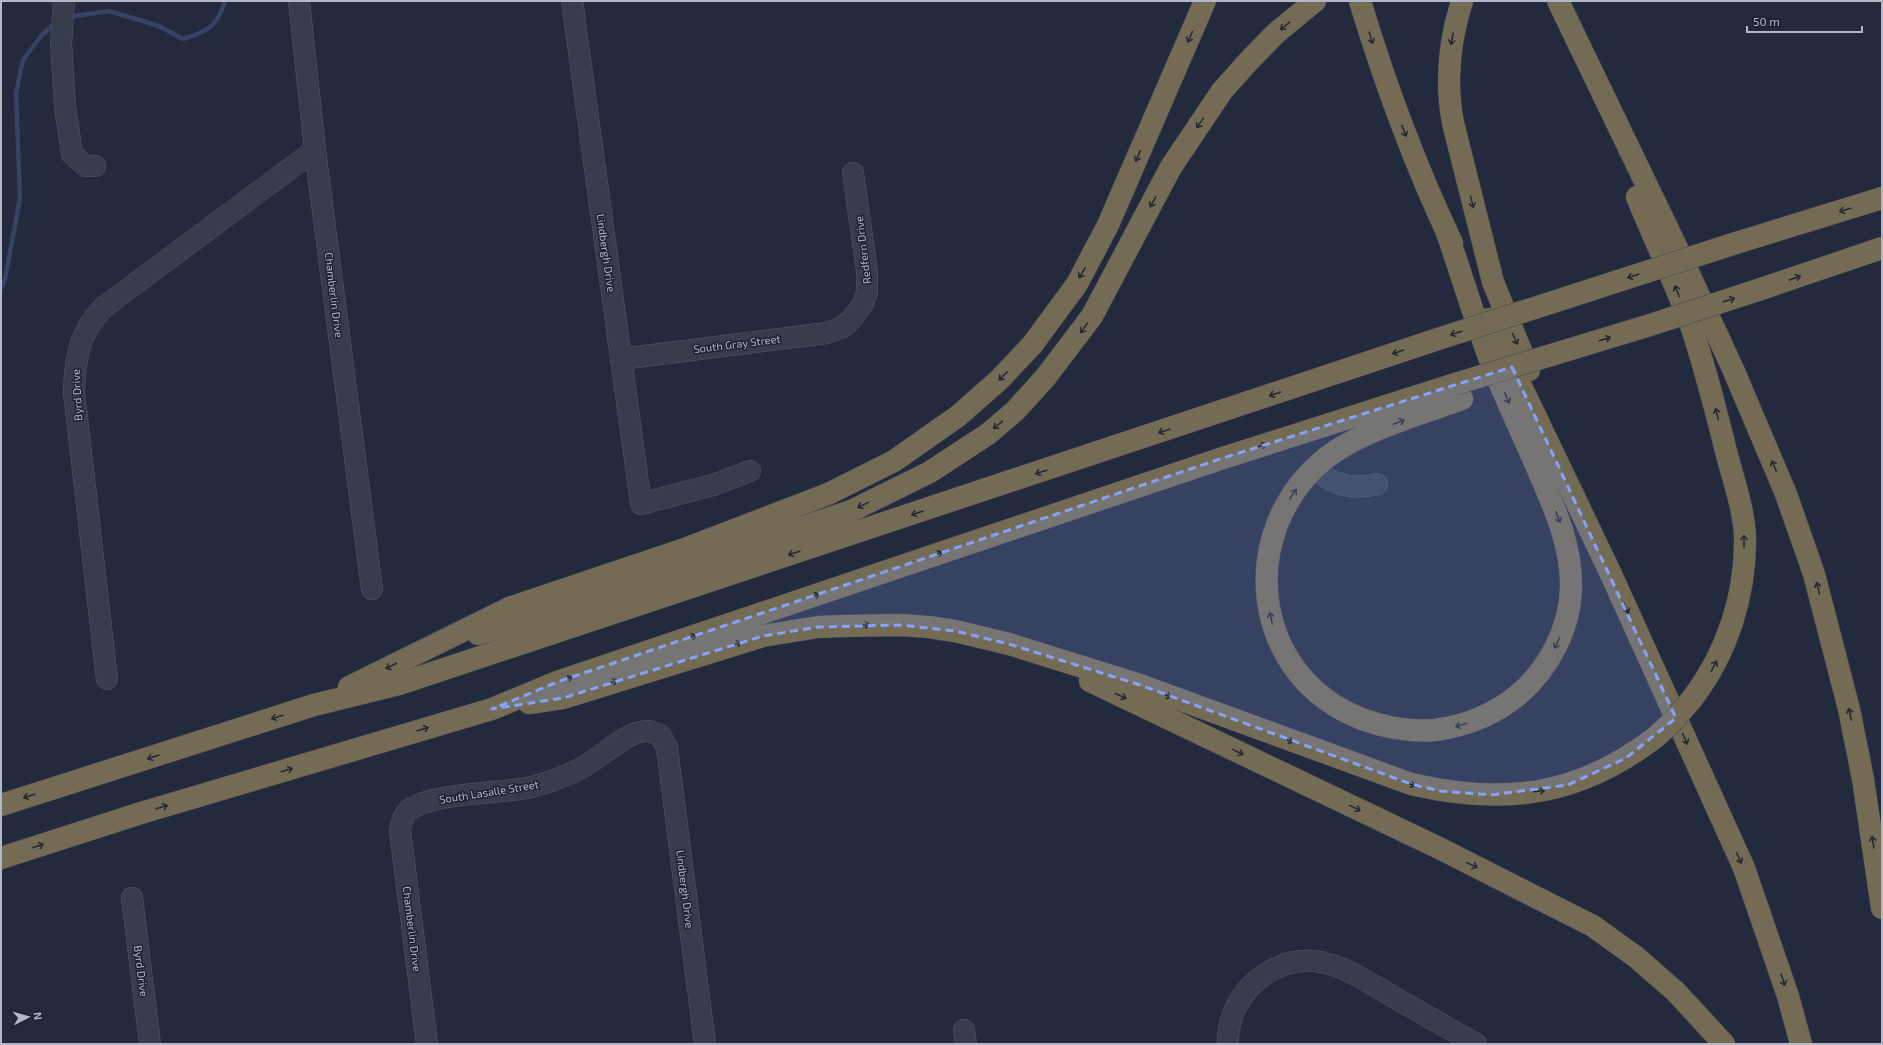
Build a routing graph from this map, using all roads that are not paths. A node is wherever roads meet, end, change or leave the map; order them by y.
1 (299, 1) edge
2 (572, 1) edge
3 (1205, 1) edge
4 (1315, 1) edge
5 (1360, 1) edge
6 (1462, 1) edge
7 (1558, 1) edge
8 (64, 5) edge
9 (315, 150) junction
10 (95, 166) dead end
11 (853, 173) dead end
12 (1882, 198) edge
13 (1446, 230) junction
14 (1882, 248) edge
15 (850, 321) joint
16 (621, 359) junction
17 (1459, 391) junction
18 (1315, 469) junction
19 (750, 471) dead end
20 (1377, 484) dead end
21 (1610, 572) junction
22 (372, 589) dead end
23 (1009, 644) junction
24 (426, 648) junction
25 (107, 680) dead end
26 (314, 705) junction
27 (492, 709) junction
28 (660, 735) joint
29 (1, 806) edge
30 (404, 815) joint
31 (1, 858) edge
32 (132, 898) dead end
33 (1882, 908) edge
34 (150, 1044) edge
35 (427, 1044) edge
36 (705, 1044) edge
37 (1228, 1044) edge
38 (1476, 1044) edge
39 (1724, 1044) edge
40 (1801, 1044) edge

1 - 9 street, Chamberlin Drive
2 - 16 street, Lindbergh Drive
3 -> 24 highway
4 -> 24 highway
5 -> 13 highway
6 -> 21 highway
23 -> 7 highway, bridge
33 -> 7 highway
8 - 10 street
9 - 22 street, Chamberlin Drive
9 - 25 street, Byrd Drive
11 - 15 street, Redfern Drive
12 -> 26 highway, bridge
13 -> 18 highway
13 - 21 highway
17 -> 14 highway, bridge
15 - 16 street, South Gray Street
16 - 19 street, Lindbergh Drive
18 -> 17 highway
27 -> 17 highway
18 - 20 street
21 -> 40 highway
27 -> 23 highway
23 -> 39 highway
24 -> 26 highway
26 -> 29 highway
31 -> 27 highway
28 - 30 street, South Lasalle Street
28 - 36 street, Lindbergh Drive
30 - 35 street, Chamberlin Drive
32 - 34 street, Byrd Drive
37 - 38 street

